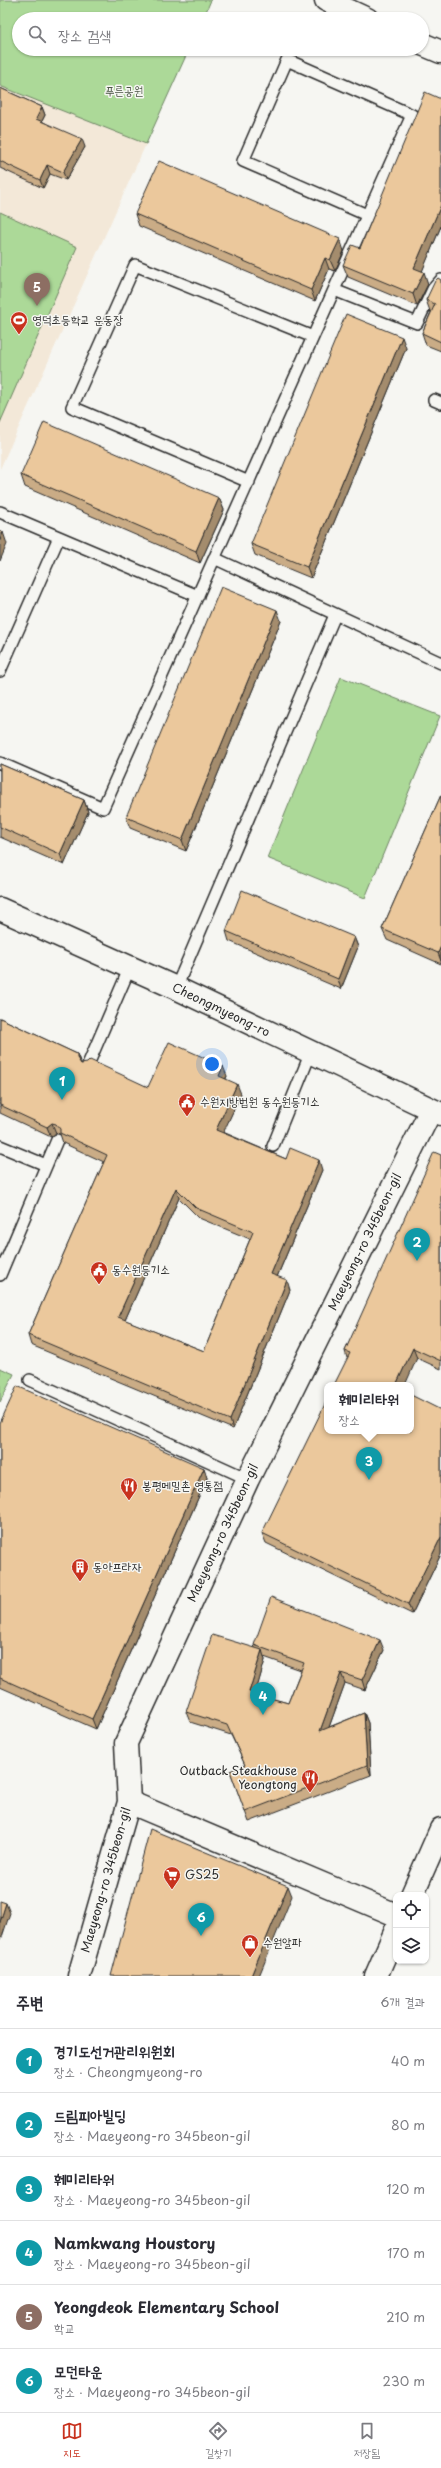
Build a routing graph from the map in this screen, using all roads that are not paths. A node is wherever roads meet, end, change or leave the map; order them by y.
1 (326, 0) edge
2 (352, 12) edge
3 (429, 47) edge
4 (441, 52) edge
5 (367, 215) junction
6 (441, 280) edge
7 (334, 290) junction
8 (313, 337) junction
9 (248, 482) junction
10 (0, 512) edge
11 (59, 537) junction
12 (214, 558) junction
13 (198, 596) junction
14 (335, 615) junction
15 (441, 663) edge
16 (0, 671) edge
17 (0, 762) edge
18 (0, 908) edge
19 (130, 967) junction
20 (176, 988) junction
21 (311, 1052) junction
22 (87, 1066) edge
23 (436, 1112) edge
24 (57, 1140) edge
25 (0, 1146) edge
26 (272, 1146) dead end
27 (46, 1166) junction
28 (0, 1275) edge
29 (30, 1380) dead end
30 (248, 1479) junction
31 (129, 1802) junction
32 (441, 1829) edge
33 (413, 1892) edge
34 (393, 1914) edge
35 (393, 1937) edge
36 (79, 1976) edge
37 (376, 1976) edge

1 - 2 street
3 - 4 street
5 - 5 lane
5 - 7 lane
6 - 7 lane
7 - 8 lane
8 - 9 lane
8 - 9 lane
9 - 12 lane
10 - 11 lane
11 - 13 lane
11 - 16 lane
12 - 13 lane
12 - 14 lane
13 - 17 lane
14 - 15 lane
14 - 20 lane
18 - 19 street, Cheongmyeong-ro
19 - 20 street, Cheongmyeong-ro
19 - 22 lane
20 - 21 street, Cheongmyeong-ro
21 - 23 street, Cheongmyeong-ro
21 - 26 lane
23 - 30 street, Maeyeong-ro 345beon-gil
24 - 27 lane
25 - 27 lane
27 - 28 lane
29 - 30 lane
30 - 31 street, Maeyeong-ro 345beon-gil
31 - 34 street
31 - 36 street, Maeyeong-ro 345beon-gil
32 - 33 street
35 - 37 street

